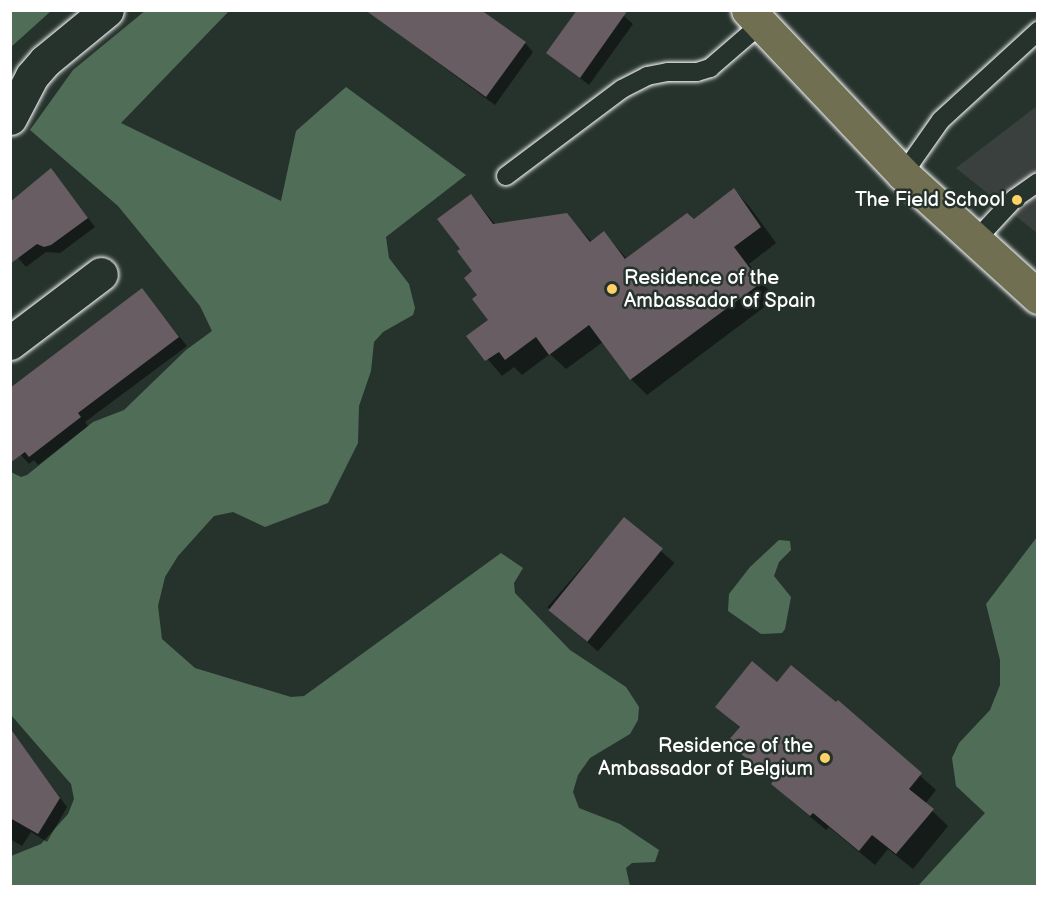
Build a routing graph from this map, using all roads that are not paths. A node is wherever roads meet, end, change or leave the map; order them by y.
1 (107, 10) edge
2 (754, 17) edge
3 (1038, 31) edge
4 (10, 118) edge
5 (903, 174) junction
6 (506, 176) dead end
7 (1038, 182) edge
8 (974, 242) junction
9 (101, 274) dead end
10 (1038, 297) edge
11 (10, 343) edge

1 - 4 street
2 - 5 main road
2 - 6 lane
3 - 5 lane
5 - 8 main road
7 - 8 lane
8 - 10 main road
9 - 11 street

